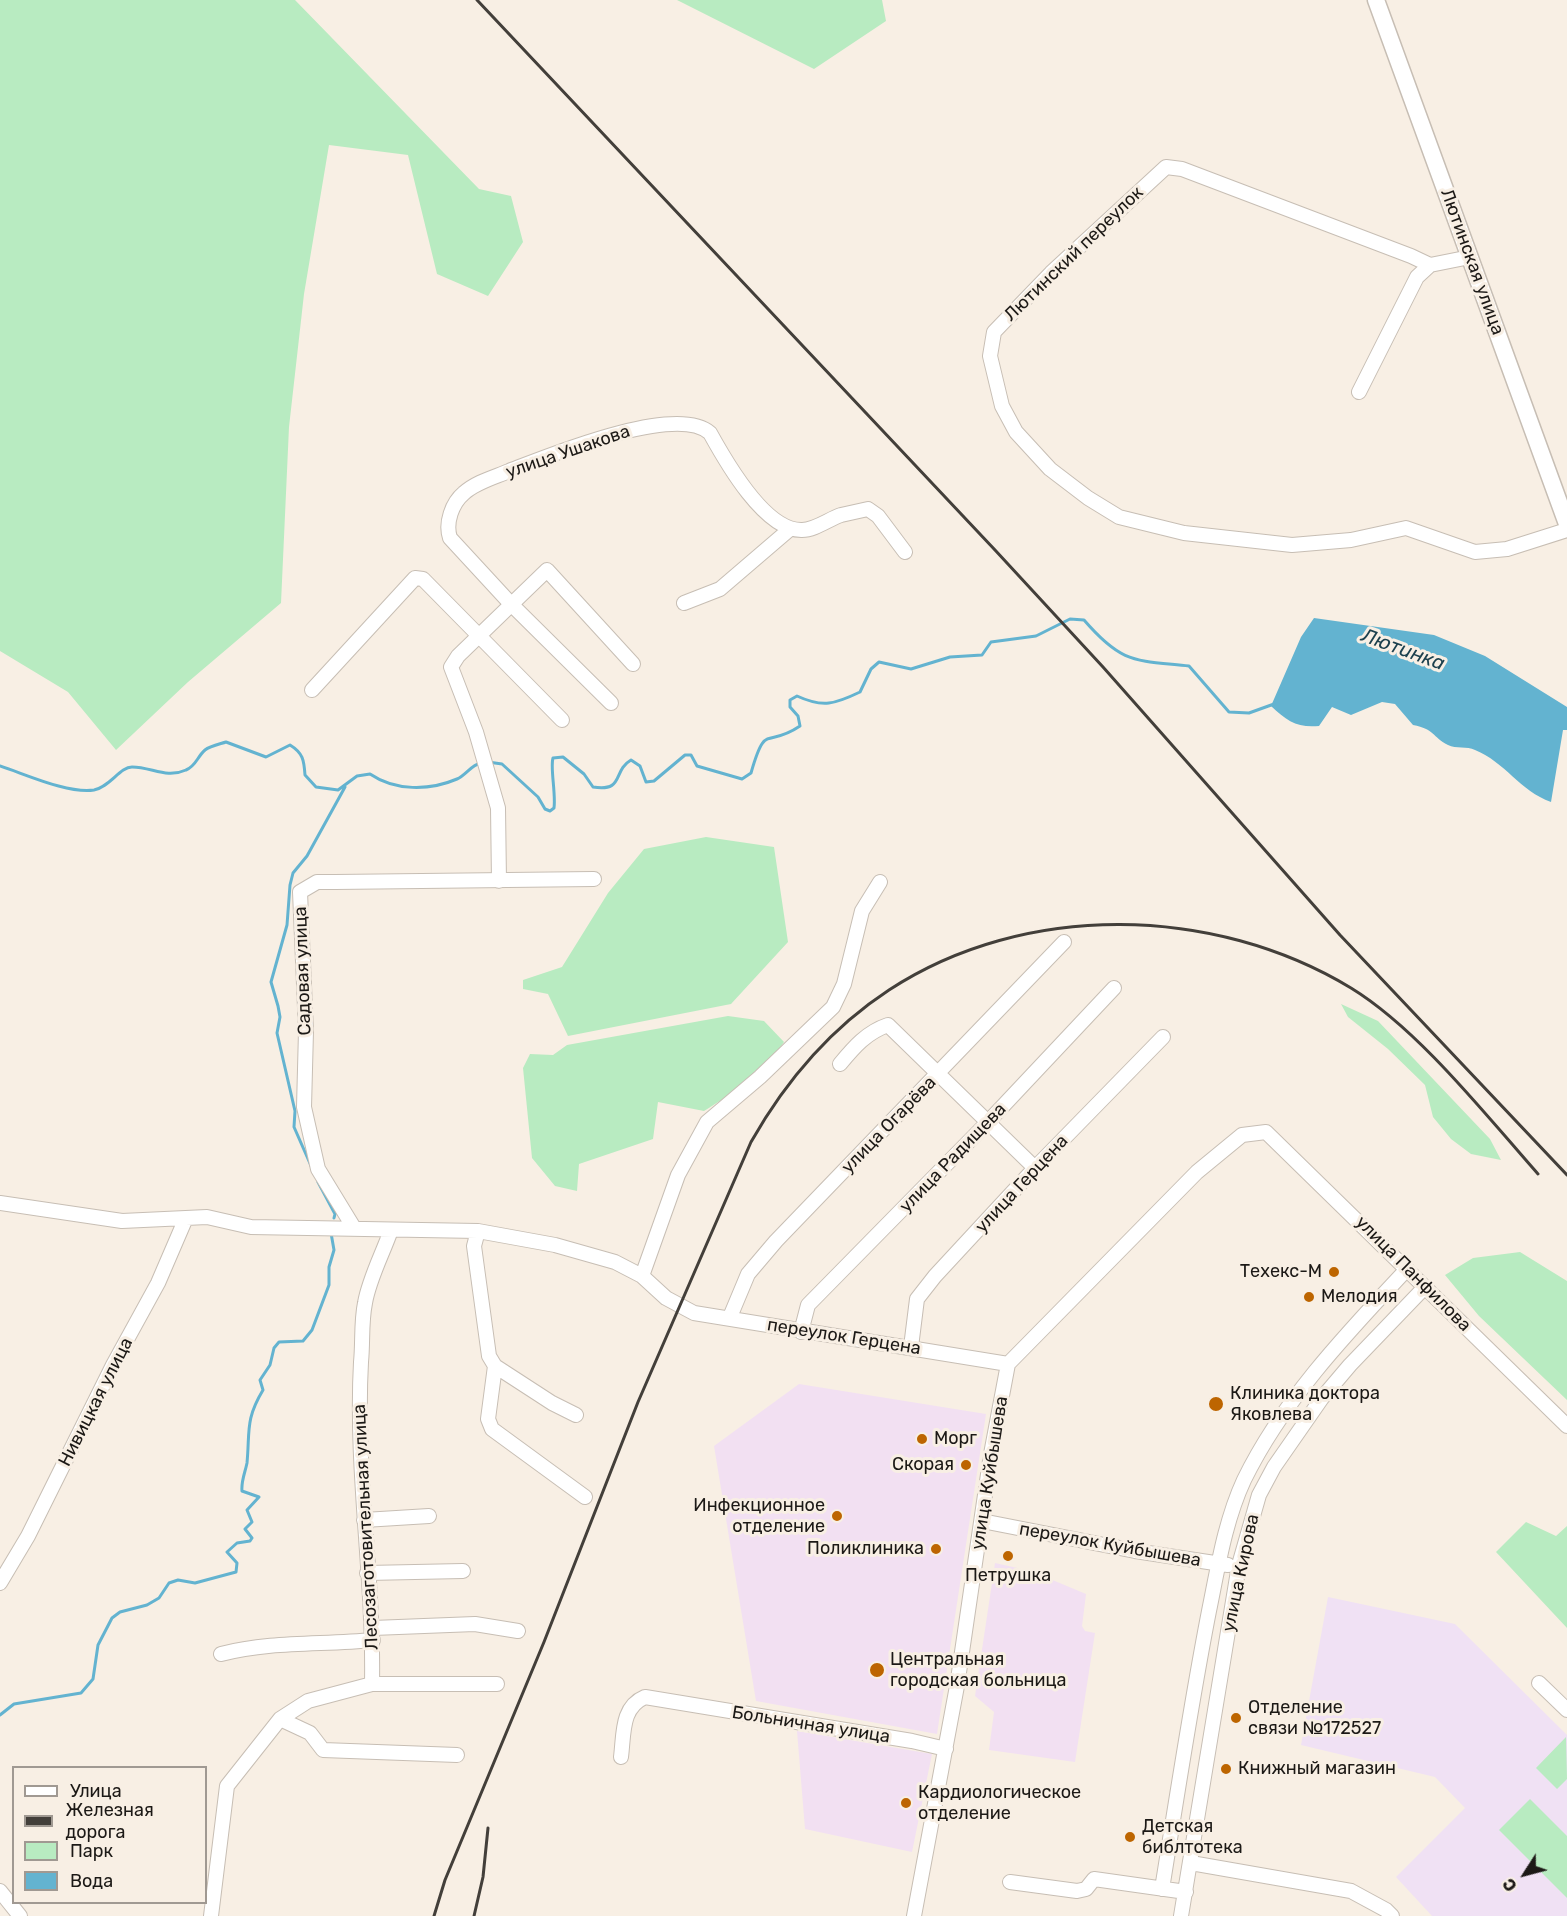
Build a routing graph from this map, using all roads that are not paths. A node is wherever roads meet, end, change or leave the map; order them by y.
1 (1377, 0) edge
2 (1470, 257) junction
3 (1430, 266) junction
4 (1359, 392) dead end
5 (1567, 524) edge
6 (790, 529) junction
7 (1567, 530) edge
8 (905, 552) dead end
9 (510, 603) junction
10 (684, 603) dead end
11 (479, 634) junction
12 (633, 664) dead end
13 (312, 690) dead end
14 (611, 703) dead end
15 (562, 720) dead end
16 (594, 879) dead end
17 (499, 881) junction
18 (880, 882) dead end
19 (1064, 942) dead end
20 (1114, 988) dead end
21 (1163, 1037) dead end
22 (840, 1064) dead end
23 (939, 1074) junction
24 (987, 1123) junction
25 (1035, 1168) junction
26 (0, 1203) edge
27 (186, 1218) junction
28 (354, 1228) junction
29 (391, 1230) junction
30 (478, 1231) junction
31 (1407, 1269) junction
32 (642, 1276) junction
33 (1425, 1287) junction
34 (730, 1317) junction
35 (801, 1332) junction
36 (911, 1347) junction
37 (1008, 1364) junction
38 (495, 1366) junction
39 (576, 1414) dead end
40 (1567, 1426) edge
41 (585, 1497) dead end
42 (429, 1516) dead end
43 (364, 1520) junction
44 (982, 1521) junction
45 (1219, 1564) junction
46 (1239, 1565) junction
47 (464, 1571) dead end
48 (367, 1573) junction
49 (0, 1583) edge
50 (518, 1631) dead end
51 (373, 1634) junction
52 (221, 1654) dead end
53 (1539, 1683) dead end
54 (372, 1684) junction
55 (497, 1684) dead end
56 (1567, 1710) edge
57 (280, 1719) junction
58 (946, 1749) junction
59 (457, 1755) dead end
60 (621, 1757) dead end
61 (1191, 1863) junction
62 (1010, 1882) dead end
63 (1162, 1888) junction
64 (0, 1892) edge
65 (1186, 1892) junction
66 (20, 1916) edge
67 (211, 1916) edge
68 (914, 1916) edge
69 (1182, 1916) edge
70 (1392, 1916) edge

1 - 2 main road, Лютинская улица
2 - 3 street
2 - 5 main road, Лютинская улица
3 - 4 street
3 - 7 street, Лютинский переулок
6 - 8 street
6 - 9 street, улица Ушакова
6 - 10 street
9 - 11 street
9 - 12 street
9 - 14 street
11 - 13 street
11 - 15 street
11 - 17 street
16 - 17 street, Садовая улица
17 - 28 street, Садовая улица
18 - 32 street
19 - 23 street, улица Огарёва
20 - 24 street, улица Радищева
21 - 25 street, улица Герцена
22 - 23 street
23 - 24 street
23 - 34 street, улица Огарёва
24 - 25 street
24 - 35 street, улица Радищева
25 - 36 street, улица Герцена
26 - 27 street
27 - 28 street
27 - 49 street, Нивицкая улица
28 - 29 street
29 - 30 street
29 - 43 street, Лесозаготовительная улица
30 - 32 street
30 - 38 street
31 - 33 street, улица Панфилова
31 - 37 street, улица Панфилова
31 - 45 street, улица Кирова
32 - 34 street, переулок Герцена
33 - 40 street, улица Панфилова
33 - 46 street, улица Кирова
34 - 35 street, переулок Герцена
35 - 36 street, переулок Герцена
36 - 37 street, переулок Герцена
37 - 44 street, улица Куйбышева
38 - 39 street
38 - 41 street
42 - 43 street
43 - 48 street, Лесозаготовительная улица
44 - 45 street, переулок Куйбышева
44 - 58 street, улица Куйбышева
45 - 46 street, переулок Куйбышева
45 - 63 street, улица Кирова
46 - 61 street, улица Кирова
47 - 48 street
48 - 51 street, Лесозаготовительная улица
50 - 51 street
51 - 52 street
51 - 54 street, Лесозаготовительная улица
53 - 56 street
54 - 55 street
54 - 57 street
57 - 59 street
57 - 67 street
58 - 60 street, Больничная улица
58 - 68 street, улица Куйбышева
61 - 65 street, улица Кирова
61 - 70 street
62 - 63 street
63 - 65 street
64 - 66 street
65 - 69 street, улица Кирова

